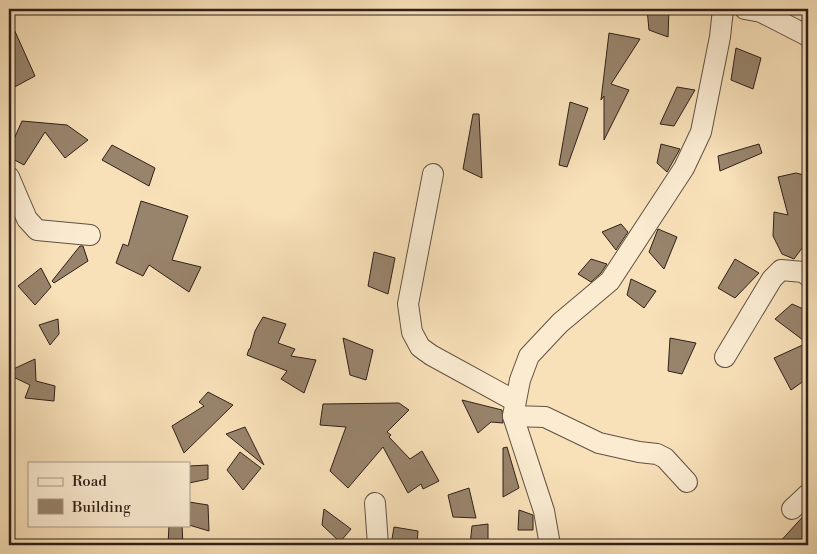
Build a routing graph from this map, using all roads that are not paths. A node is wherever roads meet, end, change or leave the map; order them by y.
1 (723, 9) edge
2 (745, 9) edge
3 (808, 36) edge
4 (433, 174) dead end
5 (9, 177) edge
6 (90, 235) dead end
7 (808, 276) edge
8 (725, 357) dead end
9 (514, 408) junction
10 (686, 482) dead end
11 (808, 494) edge
12 (375, 503) dead end
13 (792, 509) dead end
14 (378, 545) edge
15 (550, 545) edge

1 - 9 street
2 - 3 street
4 - 9 street
5 - 6 street
7 - 8 street
9 - 10 street
9 - 15 street
11 - 13 street
12 - 14 street

